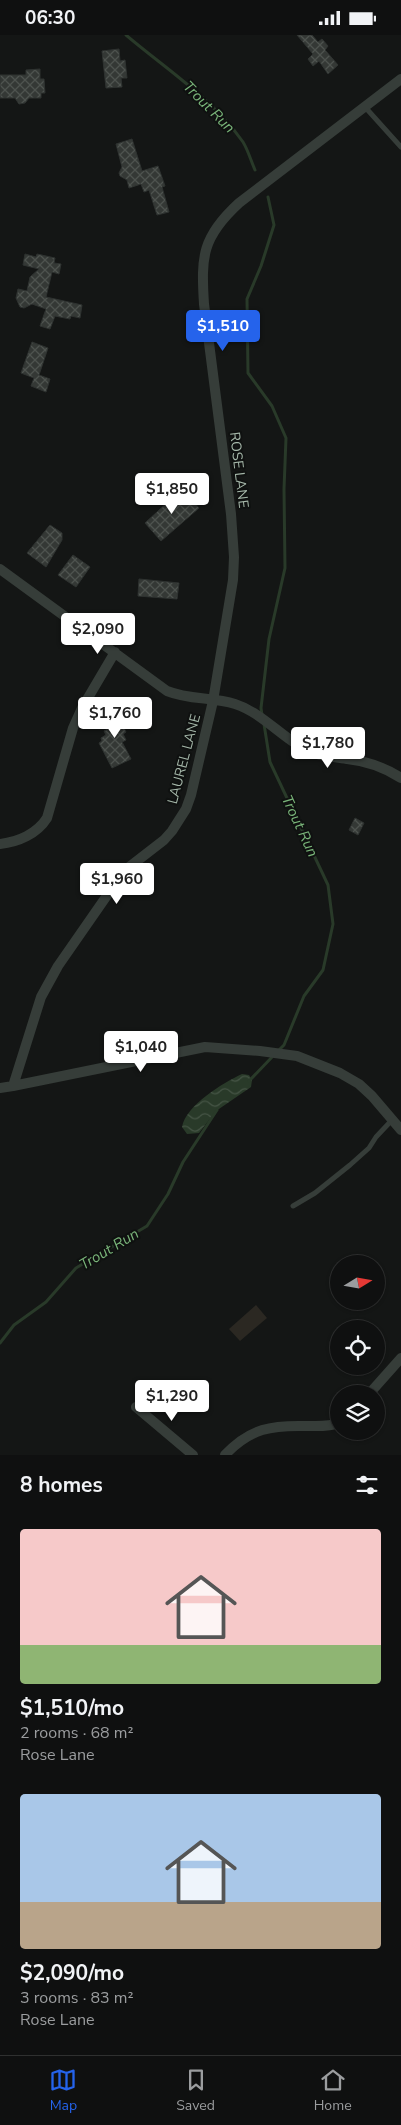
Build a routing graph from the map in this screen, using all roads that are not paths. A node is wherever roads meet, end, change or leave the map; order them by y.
1 (401, 79) edge
2 (365, 107) junction
3 (401, 147) edge
4 (0, 569) edge
5 (115, 652) junction
6 (213, 701) junction
7 (401, 778) edge
8 (0, 844) edge
9 (13, 1086) junction
10 (0, 1087) edge
11 (392, 1120) junction
12 (401, 1130) edge
13 (293, 1206) dead end
14 (401, 1359) edge
15 (377, 1385) edge
16 (136, 1407) dead end
17 (330, 1425) edge
18 (193, 1455) edge
19 (225, 1455) edge

1 - 2 street, ROSE LANE
2 - 3 lane
2 - 6 street, ROSE LANE
4 - 5 street
5 - 6 street
5 - 8 street
6 - 7 street
6 - 9 street, LAUREL LANE
9 - 10 street
9 - 11 street
11 - 12 street
11 - 13 lane
14 - 15 street
16 - 18 street
17 - 19 street

